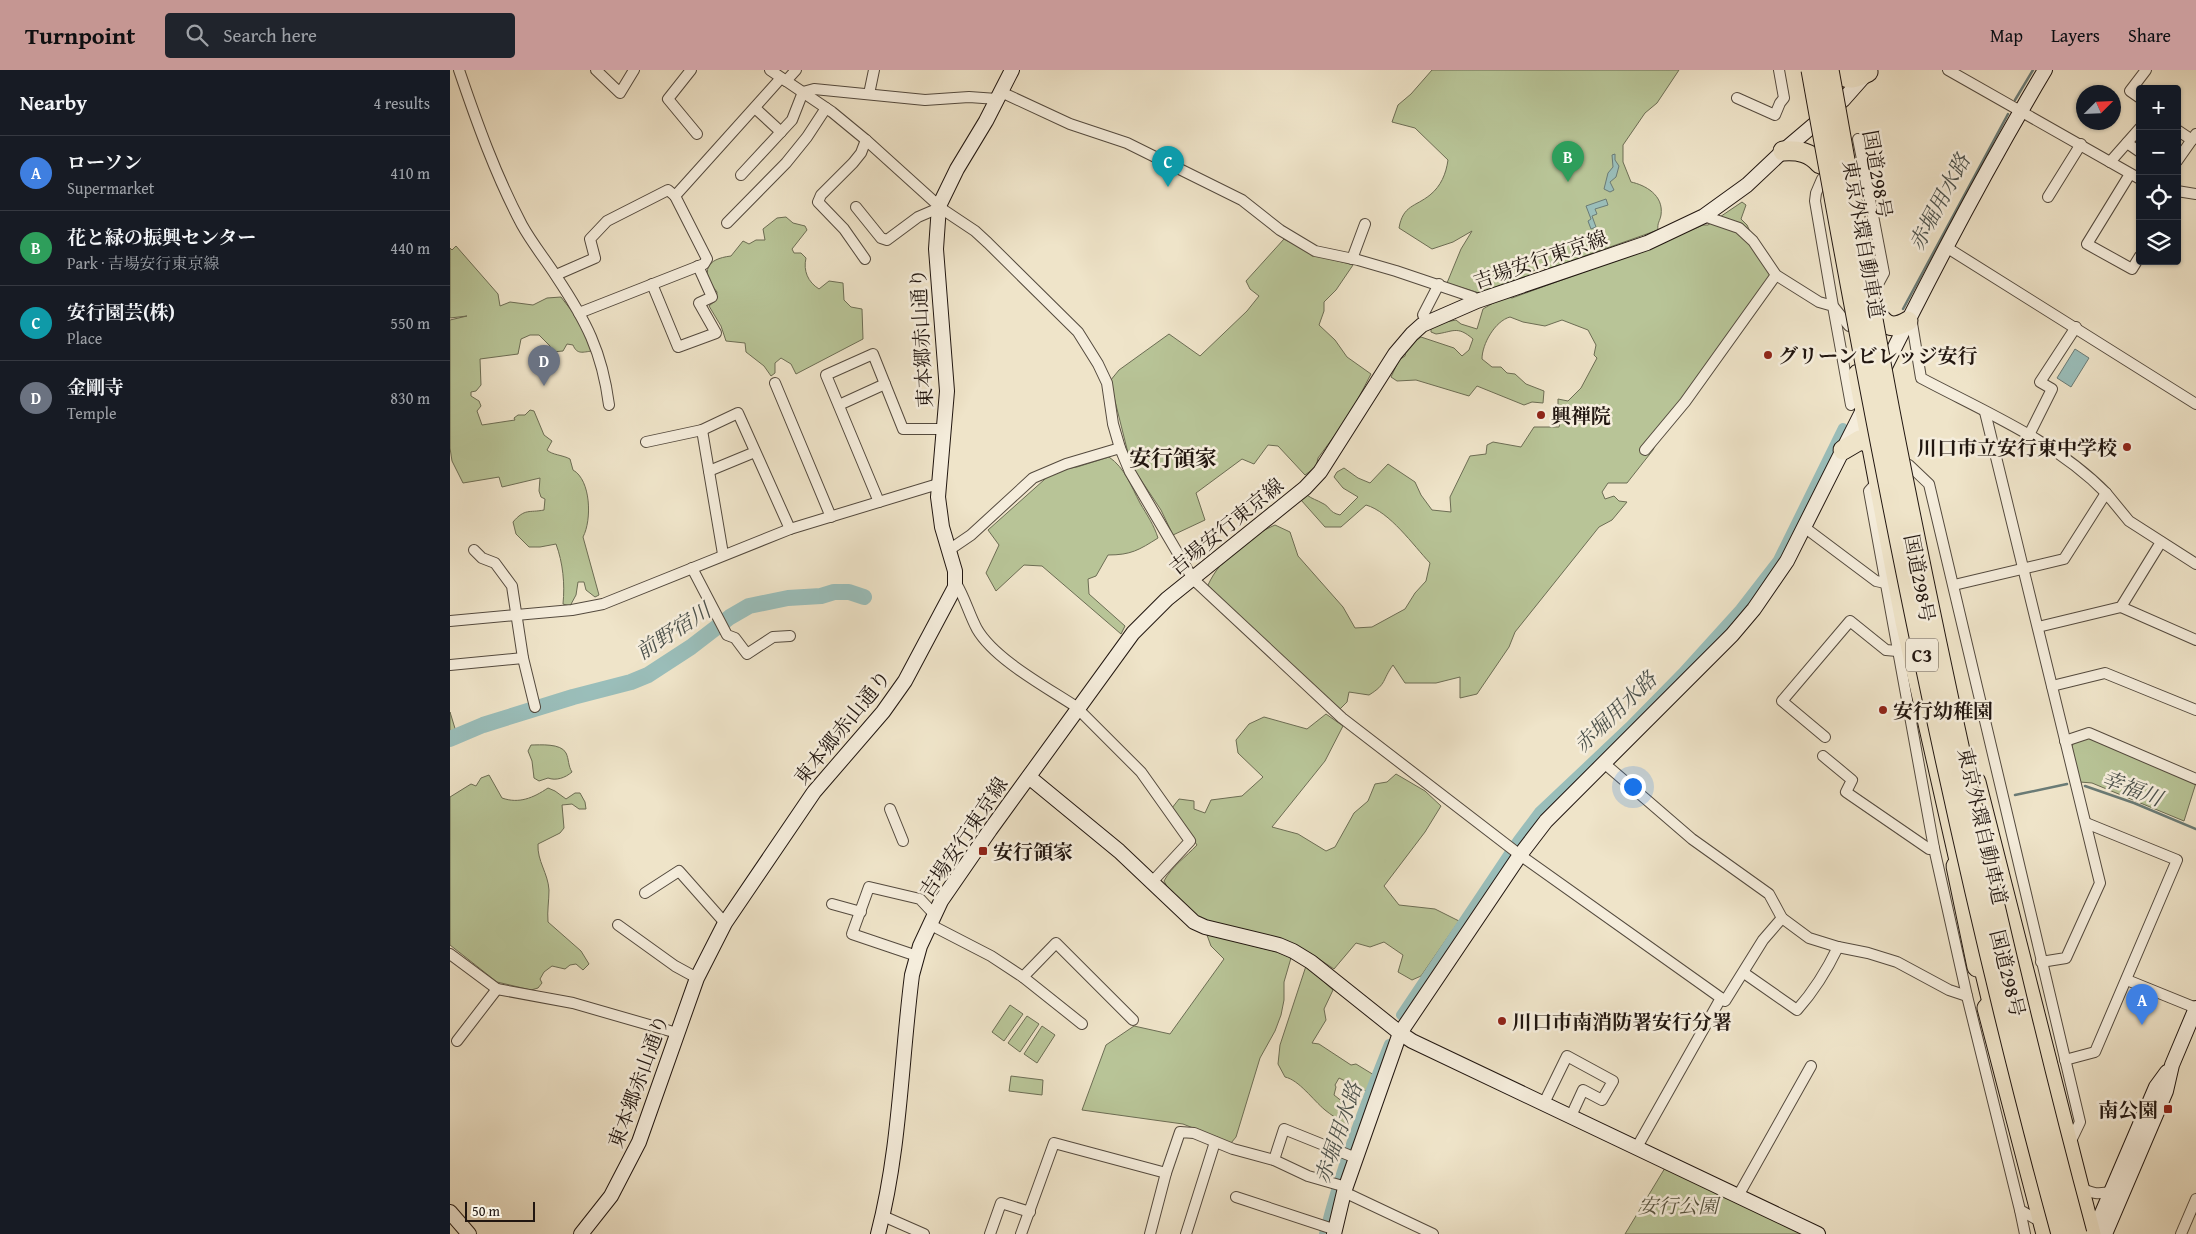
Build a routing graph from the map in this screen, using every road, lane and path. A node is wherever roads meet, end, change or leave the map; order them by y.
1 (459, 70) edge
2 (596, 70) edge
3 (634, 70) edge
4 (691, 70) edge
5 (770, 70) edge
6 (796, 70) edge
7 (874, 70) edge
8 (1012, 70) edge
9 (1779, 70) edge
10 (1803, 70) edge
11 (1811, 70) edge
12 (1948, 70) edge
13 (2045, 70) edge
14 (2146, 70) edge
15 (1835, 71) edge
16 (1869, 71) edge
17 (784, 79) junction
18 (803, 92) junction
19 (869, 94) junction
20 (2136, 95) edge
21 (999, 96) junction
22 (1737, 98) dead end
23 (1842, 100) junction
24 (755, 108) junction
25 (826, 108) junction
26 (2020, 112) junction
27 (1812, 125) junction
28 (2138, 130) edge
29 (781, 132) junction
30 (2181, 132) edge
31 (697, 134) dead end
32 (2194, 137) edge
33 (1858, 139) dead end
34 (866, 140) junction
35 (2127, 143) junction
36 (2081, 144) junction
37 (2136, 149) edge
38 (1782, 151) junction
39 (2181, 155) edge
40 (2110, 162) junction
41 (1821, 172) junction
42 (2130, 174) junction
43 (741, 175) dead end
44 (2136, 177) edge
45 (1862, 185) junction
46 (2181, 193) edge
47 (2196, 194) edge
48 (675, 196) junction
49 (2048, 197) dead end
50 (856, 207) dead end
51 (939, 207) junction
52 (1704, 216) junction
53 (727, 223) dead end
54 (1365, 224) dead end
55 (1946, 247) junction
56 (865, 259) dead end
57 (1352, 259) junction
58 (2136, 262) edge
59 (698, 266) junction
60 (556, 275) junction
61 (1776, 275) junction
62 (652, 284) junction
63 (1439, 284) junction
64 (1477, 301) junction
65 (1834, 306) junction
66 (579, 313) junction
67 (1909, 318) junction
68 (1881, 319) junction
69 (1428, 322) junction
70 (1849, 326) junction
71 (2076, 327) junction
72 (1888, 360) junction
73 (775, 384) dead end
74 (885, 384) junction
75 (610, 404) dead end
76 (2196, 404) edge
77 (839, 405) junction
78 (1857, 407) junction
79 (1985, 412) junction
80 (944, 429) junction
81 (702, 430) junction
82 (2029, 435) junction
83 (646, 442) dead end
84 (1870, 443) junction
85 (1120, 448) junction
86 (1645, 450) dead end
87 (1843, 450) junction
88 (755, 452) junction
89 (1909, 465) junction
90 (709, 471) junction
91 (1877, 482) junction
92 (938, 484) junction
93 (2106, 493) junction
94 (879, 502) junction
95 (831, 517) junction
96 (1804, 527) junction
97 (790, 529) junction
98 (2162, 542) junction
99 (474, 550) dead end
100 (949, 550) junction
101 (723, 554) junction
102 (2196, 564) edge
103 (692, 568) junction
104 (2022, 569) junction
105 (1192, 579) junction
106 (956, 583) junction
107 (1885, 583) junction
108 (1954, 585) junction
109 (2121, 607) junction
110 (516, 615) junction
111 (450, 621) edge
112 (2038, 627) junction
113 (790, 636) dead end
114 (2196, 640) edge
115 (1897, 651) junction
116 (523, 658) junction
117 (450, 665) edge
118 (2052, 686) junction
119 (535, 707) dead end
120 (1078, 708) junction
121 (2196, 710) edge
122 (1825, 737) dead end
123 (2065, 741) junction
124 (1822, 756) dead end
125 (1605, 764) junction
126 (1029, 776) junction
127 (2196, 779) edge
128 (1976, 782) junction
129 (1941, 785) junction
130 (890, 809) dead end
131 (2086, 824) junction
132 (903, 840) dead end
133 (1934, 848) junction
134 (1520, 854) junction
135 (1152, 882) junction
136 (645, 893) dead end
137 (832, 904) dead end
138 (861, 912) junction
139 (1782, 918) junction
140 (932, 919) junction
141 (725, 923) junction
142 (618, 925) dead end
143 (1838, 946) junction
144 (450, 954) edge
145 (918, 956) junction
146 (2041, 962) junction
147 (1744, 973) junction
148 (1023, 977) junction
149 (697, 978) junction
150 (2127, 980) junction
151 (497, 988) junction
152 (1967, 996) junction
153 (1721, 998) junction
154 (2196, 1008) edge
155 (1133, 1020) dead end
156 (1082, 1024) dead end
157 (677, 1033) junction
158 (1400, 1034) junction
159 (457, 1041) dead end
160 (2065, 1060) junction
161 (2172, 1065) junction
162 (1811, 1066) dead end
163 (1544, 1103) junction
164 (1571, 1116) junction
165 (1215, 1142) junction
166 (2069, 1146) junction
167 (1637, 1147) junction
168 (1356, 1158) junction
169 (1274, 1160) junction
170 (2067, 1164) dead end
171 (1166, 1173) junction
172 (2037, 1178) dead end
173 (2079, 1187) junction
174 (1345, 1190) junction
175 (2112, 1192) junction
176 (1738, 1196) junction
177 (1236, 1197) dead end
178 (2196, 1199) edge
179 (2020, 1210) junction
180 (450, 1212) edge
181 (1030, 1212) junction
182 (883, 1216) junction
183 (2045, 1229) edge
184 (1335, 1232) edge
185 (469, 1234) edge
186 (581, 1234) edge
187 (878, 1234) edge
188 (924, 1234) edge
189 (990, 1234) edge
190 (1021, 1234) edge
191 (1150, 1234) edge
192 (1186, 1234) edge
193 (1433, 1234) edge
194 (1818, 1234) edge
195 (2026, 1234) edge
196 (2061, 1234) edge
197 (2078, 1234) edge
198 (2092, 1234) edge
199 (2105, 1234) edge
200 (2181, 1234) edge

1 - 60 street
2 - 3 street
4 - 31 street
5 - 17 street
6 - 17 street
7 - 19 street
8 - 21 street, 東本郷赤山通り
9 - 22 street
10 - 27 highway, 国道298号
11 - 196 highway, 東京外環自動車道 / C3, bridge
12 - 26 street
13 - 26 street
14 - 20 street
15 - 16 highway
15 - 23 highway, 国道298号
15 - 197 highway, 東京外環自動車道 / C3, bridge
16 - 23 street, 吉場安行東京線
17 - 18 street
17 - 24 street
18 - 19 street
18 - 25 street
18 - 29 street
19 - 21 street
21 - 51 street, 東本郷赤山通り
21 - 57 street
23 - 27 street, 吉場安行東京線
23 - 45 highway, 国道298号
24 - 29 street
24 - 48 street
25 - 34 street
25 - 53 street
26 - 36 street
26 - 55 street
27 - 38 street, 吉場安行東京線
27 - 41 highway, 国道298号
28 - 35 street
29 - 43 street
30 - 32 street
32 - 39 street
33 - 45 street
34 - 51 street
34 - 56 street
35 - 37 street
35 - 40 street
36 - 40 street
36 - 49 street
38 - 41 highway
38 - 52 street, 吉場安行東京線
40 - 42 street
41 - 65 street
41 - 70 highway, 国道298号
42 - 44 street
42 - 58 street
45 - 68 highway, 国道298号
46 - 47 street
48 - 59 street
48 - 60 street
50 - 51 street
51 - 80 street, 東本郷赤山通り
51 - 85 street
52 - 61 street
52 - 64 street, 吉場安行東京線
54 - 57 street
55 - 67 street
55 - 71 street
57 - 63 street
59 - 62 street
59 - 62 street
60 - 66 street
61 - 65 street
61 - 86 street
62 - 66 street
63 - 64 street
63 - 69 street
64 - 69 street, 吉場安行東京線
65 - 70 street
65 - 78 street
66 - 75 street
67 - 68 highway
67 - 72 street
67 - 79 street
68 - 72 highway, 国道298号
69 - 105 street, 吉場安行東京線
70 - 78 highway, 国道298号
71 - 76 street
71 - 82 street
72 - 78 street
72 - 89 highway, 国道298号
73 - 95 street
74 - 77 street
74 - 77 street
74 - 80 street
77 - 94 street
78 - 84 highway, 国道298号
78 - 87 street
79 - 82 street
79 - 104 street
80 - 92 street, 東本郷赤山通り
81 - 83 street
81 - 88 street
81 - 90 street
82 - 93 street
84 - 87 highway
84 - 91 highway, 国道298号
85 - 100 street
85 - 105 street
87 - 96 street
88 - 90 street
88 - 97 street
89 - 108 street
89 - 128 highway, 国道298号
90 - 101 street
91 - 107 street
91 - 129 highway, 国道298号
92 - 94 street
92 - 100 street, 東本郷赤山通り
93 - 98 street
93 - 104 street
94 - 95 street
95 - 97 street
96 - 107 street
96 - 125 street
97 - 101 street
98 - 102 street
98 - 109 street
99 - 110 street
100 - 106 street, 東本郷赤山通り
101 - 103 street
103 - 110 street
103 - 113 street
104 - 108 street
104 - 112 street
105 - 120 street, 吉場安行東京線
105 - 134 street
106 - 120 street
106 - 141 street, 東本郷赤山通り
107 - 115 street
108 - 146 street
109 - 112 street
109 - 114 street
110 - 111 street
110 - 116 street
112 - 118 street
115 - 122 street
115 - 133 street
116 - 117 street
116 - 119 street
118 - 121 street
118 - 123 street
120 - 126 street, 吉場安行東京線
120 - 135 street
123 - 127 street
123 - 131 street
124 - 133 street
125 - 134 street
125 - 139 street
126 - 135 street
126 - 140 street, 吉場安行東京線
128 - 166 highway
128 - 170 highway, 国道298号
129 - 172 highway, 国道298号
129 - 183 highway
130 - 132 street
131 - 146 street
131 - 150 street
133 - 152 street
134 - 153 street
134 - 158 street
135 - 158 street
136 - 141 street
137 - 138 street
138 - 140 street
138 - 145 street
139 - 143 street
139 - 147 street
140 - 145 street, 吉場安行東京線
140 - 148 street
141 - 149 street, 東本郷赤山通り
142 - 149 street
143 - 147 street
143 - 152 street
144 - 151 street
145 - 182 street, 吉場安行東京線
146 - 160 street
147 - 153 street
148 - 155 street
148 - 156 street
149 - 157 street, 東本郷赤山通り
150 - 154 street
150 - 160 street
151 - 157 street
151 - 159 street
152 - 179 street
153 - 167 street
154 - 161 street
157 - 186 street, 東本郷赤山通り
158 - 163 street
158 - 168 street
160 - 166 street
161 - 175 street
161 - 199 street
162 - 176 street
163 - 164 street
163 - 164 street
164 - 167 street
165 - 169 street
165 - 171 street
165 - 192 street
166 - 173 highway
167 - 176 street
168 - 169 street
168 - 174 street
169 - 174 street
171 - 181 street
171 - 191 street
173 - 175 street
173 - 198 highway
174 - 184 street
174 - 193 street
175 - 198 street
176 - 194 street
177 - 184 street
178 - 200 street
179 - 183 street
179 - 195 street
180 - 185 street
181 - 189 street
181 - 190 street
182 - 187 street, 吉場安行東京線
182 - 188 street

